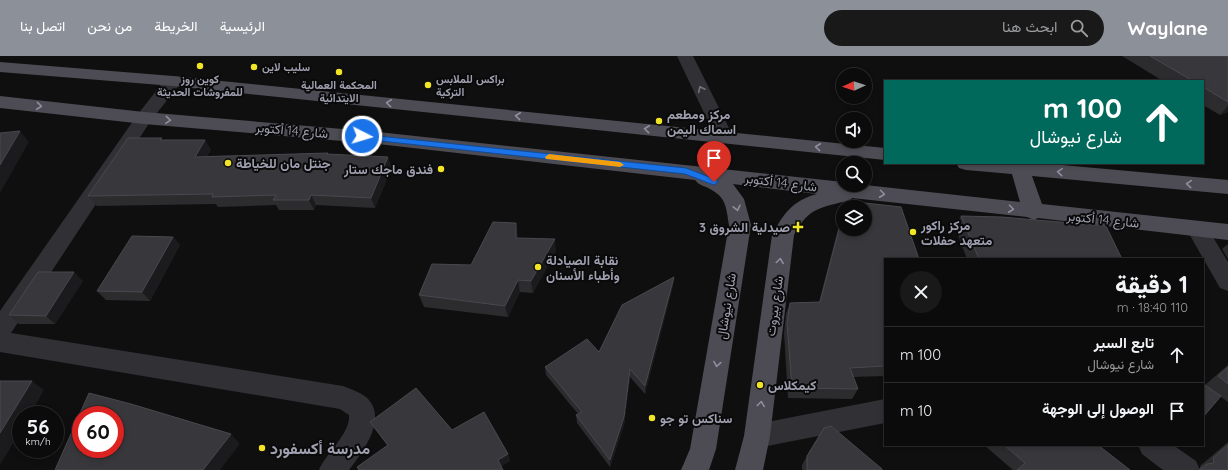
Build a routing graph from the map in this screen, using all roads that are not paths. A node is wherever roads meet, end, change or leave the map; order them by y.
1 (685, 56) edge
2 (0, 67) edge
3 (173, 81) junction
4 (0, 102) edge
5 (144, 118) junction
6 (724, 136) junction
7 (884, 154) edge
8 (975, 164) edge
9 (1020, 169) junction
10 (686, 171) junction
11 (1228, 187) edge
12 (836, 189) edge
13 (861, 192) joint
14 (1034, 212) junction
15 (1198, 230) junction
16 (1228, 232) edge
17 (1228, 282) edge
18 (0, 330) edge
19 (0, 342) edge
20 (884, 411) edge
21 (756, 436) junction
22 (1152, 446) edge
23 (333, 470) edge
24 (696, 470) edge
25 (749, 470) edge
26 (1186, 470) edge

6 -> 1 street
2 - 3 main road
3 - 5 street
6 -> 3 main road
4 -> 5 main road, شارع 14 أكتوبر
5 -> 10 main road, شارع 14 أكتوبر
5 - 18 street
7 -> 6 main road
8 - 9 main road
11 -> 9 main road
9 - 14 main road
10 - 12 main road, شارع 14 أكتوبر
10 -> 24 main road, شارع نيوشال
13 -> 14 main road, شارع 14 أكتوبر
21 -> 13 main road, شارع بيروت
14 - 15 main road, شارع 14 أكتوبر
15 - 16 main road, شارع 14 أكتوبر
15 - 17 street
19 - 23 street
20 - 21 street
21 - 25 main road, شارع بيروت
22 - 26 street

